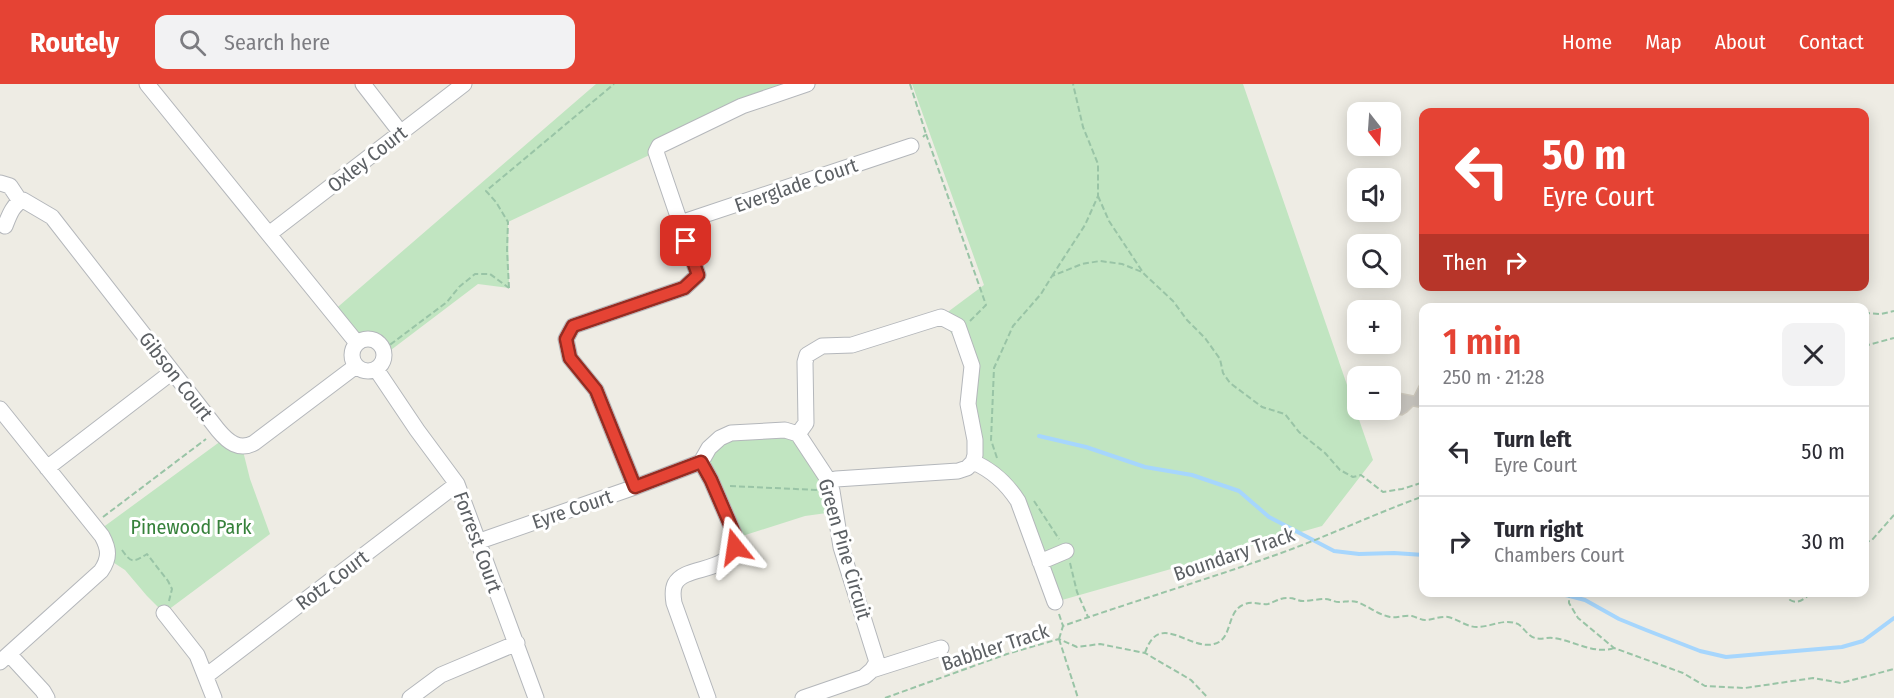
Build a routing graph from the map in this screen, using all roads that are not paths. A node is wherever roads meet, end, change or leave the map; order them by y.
1 (147, 84) edge
2 (363, 84) edge
3 (464, 84) edge
4 (807, 84) edge
5 (776, 89) edge
6 (401, 133) junction
7 (911, 146) road end
8 (0, 183) edge
9 (20, 201) junction
10 (680, 223) junction
11 (5, 226) dead end
12 (269, 234) junction
13 (357, 343) junction
14 (356, 366) junction
15 (376, 369) junction
16 (172, 372) junction
17 (2, 418) edge
18 (798, 434) junction
19 (701, 462) junction
20 (973, 462) junction
21 (47, 468) junction
22 (457, 484) junction
23 (831, 486) junction
24 (635, 487) junction
25 (477, 542) junction
26 (1066, 551) road end
27 (1040, 562) junction
28 (1055, 602) dead end
29 (165, 614) road end
30 (517, 643) junction
31 (941, 648) dead end
32 (5, 658) edge
33 (872, 670) junction
34 (206, 676) junction
35 (47, 698) edge
36 (214, 698) edge
37 (410, 698) edge
38 (536, 698) edge
39 (708, 698) edge
40 (803, 698) edge

1 - 12 street
2 - 6 street
3 - 6 street, Oxley Court
4 - 5 street
5 - 10 street
6 - 12 street, Oxley Court
7 - 10 street, Everglade Court
8 - 9 street, Gibson Court
9 - 11 street
9 - 16 street, Gibson Court
10 - 24 street
12 - 13 street
13 - 14 street
13 - 15 street
14 - 15 street
14 - 16 street, Gibson Court
15 - 22 street, Forrest Court
16 - 21 street
17 - 21 street
18 - 19 street
18 - 20 street
18 - 23 street, Green Pine Circuit
19 - 24 street, Eyre Court
19 - 39 street
20 - 23 street
20 - 27 street
21 - 32 street
22 - 25 street, Forrest Court
22 - 34 street, Rotz Court
23 - 33 street, Green Pine Circuit
24 - 25 street, Eyre Court
25 - 30 street, Forrest Court
26 - 27 street
27 - 28 street
29 - 34 street
30 - 37 street
30 - 38 street, Forrest Court
31 - 33 street
32 - 35 street
33 - 40 street
34 - 36 street

